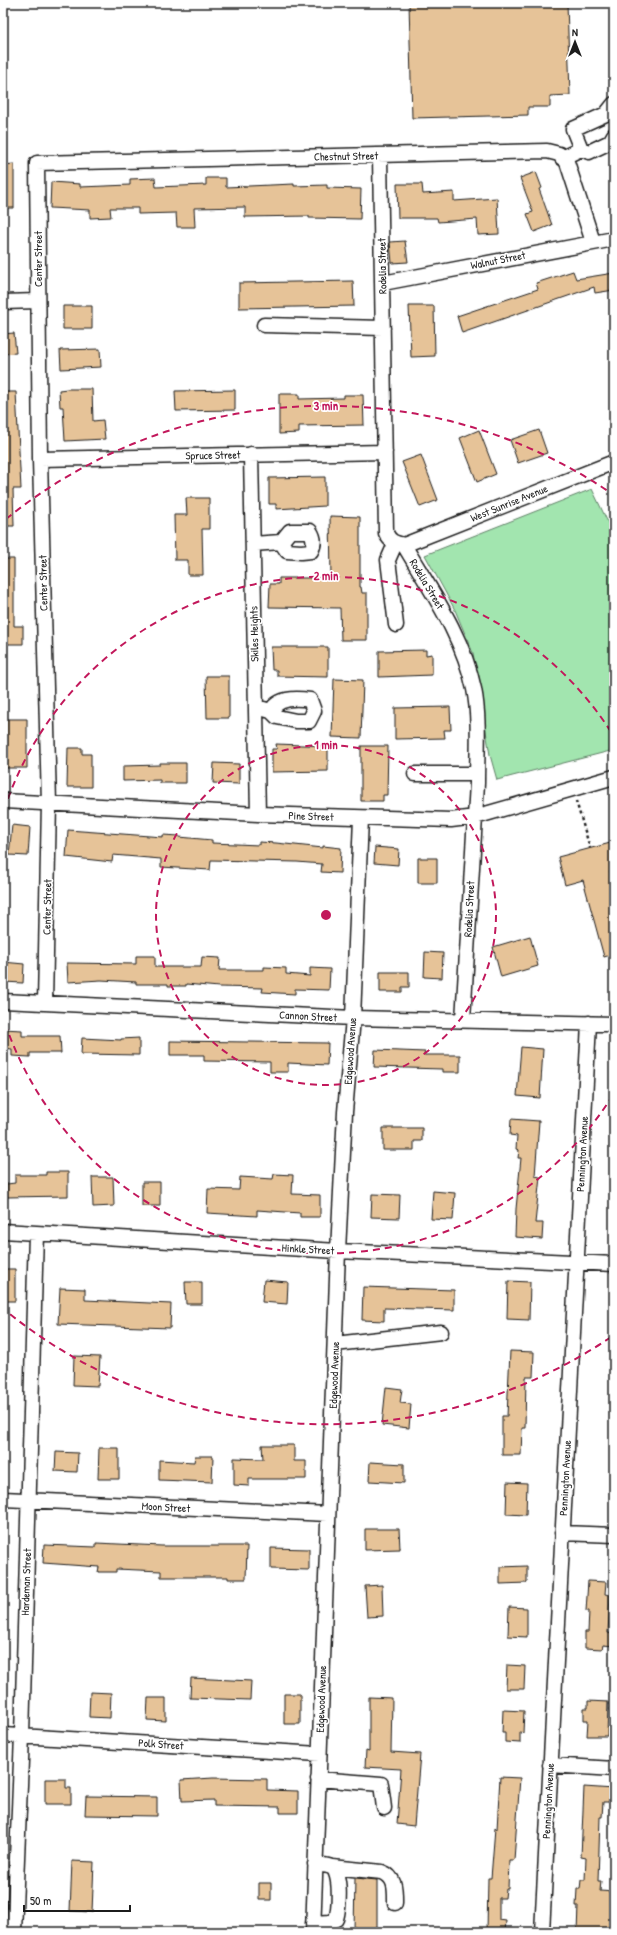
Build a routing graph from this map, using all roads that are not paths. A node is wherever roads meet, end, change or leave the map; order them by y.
1 (610, 109) edge
2 (614, 134) edge
3 (581, 149) junction
4 (380, 155) junction
5 (562, 158) junction
6 (37, 163) joint
7 (614, 239) edge
8 (593, 242) junction
9 (383, 283) junction
10 (38, 301) junction
11 (3, 302) edge
12 (264, 325) dead end
13 (383, 328) junction
14 (385, 452) junction
15 (251, 454) junction
16 (40, 459) junction
17 (614, 462) edge
18 (281, 542) dead end
19 (252, 544) junction
20 (400, 544) junction
21 (396, 625) dead end
22 (256, 707) junction
23 (270, 711) dead end
24 (415, 774) dead end
25 (477, 774) junction
26 (614, 777) edge
27 (3, 801) edge
28 (49, 803) junction
29 (258, 814) junction
30 (475, 816) junction
31 (361, 818) junction
32 (3, 1001) edge
33 (45, 1003) junction
34 (353, 1018) junction
35 (463, 1020) junction
36 (589, 1024) junction
37 (614, 1024) edge
38 (3, 1231) edge
39 (36, 1233) junction
40 (338, 1251) junction
41 (577, 1261) junction
42 (614, 1264) edge
43 (441, 1332) dead end
44 (335, 1344) junction
45 (3, 1499) edge
46 (29, 1500) junction
47 (328, 1514) junction
48 (562, 1533) junction
49 (614, 1535) edge
50 (3, 1735) edge
51 (22, 1736) junction
52 (319, 1754) junction
53 (550, 1765) junction
54 (614, 1768) edge
55 (318, 1780) junction
56 (384, 1808) dead end
57 (315, 1864) junction
58 (332, 1867) junction
59 (396, 1903) dead end
60 (313, 1928) edge
61 (14, 1932) edge
62 (542, 1932) edge

1 - 2 street
1 - 3 street
2 - 3 street
3 - 5 street
4 - 5 street, Chestnut Street
4 - 6 street, Chestnut Street
4 - 9 street, Rodelia Street
5 - 8 street
6 - 10 street, Center Street
7 - 8 street, Walnut Street
8 - 9 street, Walnut Street
9 - 13 street, Rodelia Street
10 - 11 street
10 - 16 street, Center Street
12 - 13 street
13 - 14 street, Rodelia Street
14 - 15 street, Spruce Street
14 - 20 street, Rodelia Street
15 - 16 street, Spruce Street
15 - 19 street, Skiles Heights
16 - 28 street, Center Street
17 - 20 street, West Sunrise Avenue
18 - 19 street
19 - 22 street, Skiles Heights
20 - 21 street
20 - 25 street, Rodelia Street
22 - 23 street
22 - 29 street, Skiles Heights
24 - 25 street
25 - 30 street, Rodelia Street
26 - 30 street, Pine Street
27 - 28 street, Pine Street
28 - 29 street, Pine Street
28 - 33 street, Center Street
29 - 31 street, Pine Street
30 - 31 street, Pine Street
30 - 35 street, Rodelia Street
31 - 34 street, Edgewood Avenue
32 - 33 street, Cannon Street
33 - 34 street, Cannon Street
34 - 35 street, Cannon Street
34 - 40 street, Edgewood Avenue
35 - 36 street, Cannon Street
36 - 37 street, Cannon Street
36 - 41 street, Pennington Avenue
38 - 39 street, Hinkle Street
39 - 40 street, Hinkle Street
39 - 46 street, Hardeman Street
40 - 41 street, Hinkle Street
40 - 44 street, Edgewood Avenue
41 - 42 street, Hinkle Street
41 - 48 street, Pennington Avenue
43 - 44 street
44 - 47 street, Edgewood Avenue
45 - 46 street, Moon Street
46 - 47 street, Moon Street
46 - 51 street, Hardeman Street
47 - 52 street, Edgewood Avenue
48 - 49 street
48 - 53 street, Pennington Avenue
50 - 51 street, Polk Street
51 - 52 street, Polk Street
51 - 61 street, Hardeman Street
52 - 55 street, Edgewood Avenue
53 - 54 street
53 - 62 street, Pennington Avenue
55 - 56 street
55 - 57 street, Edgewood Avenue
57 - 58 street
57 - 60 street, Edgewood Avenue
58 - 59 street
58 - 60 street

